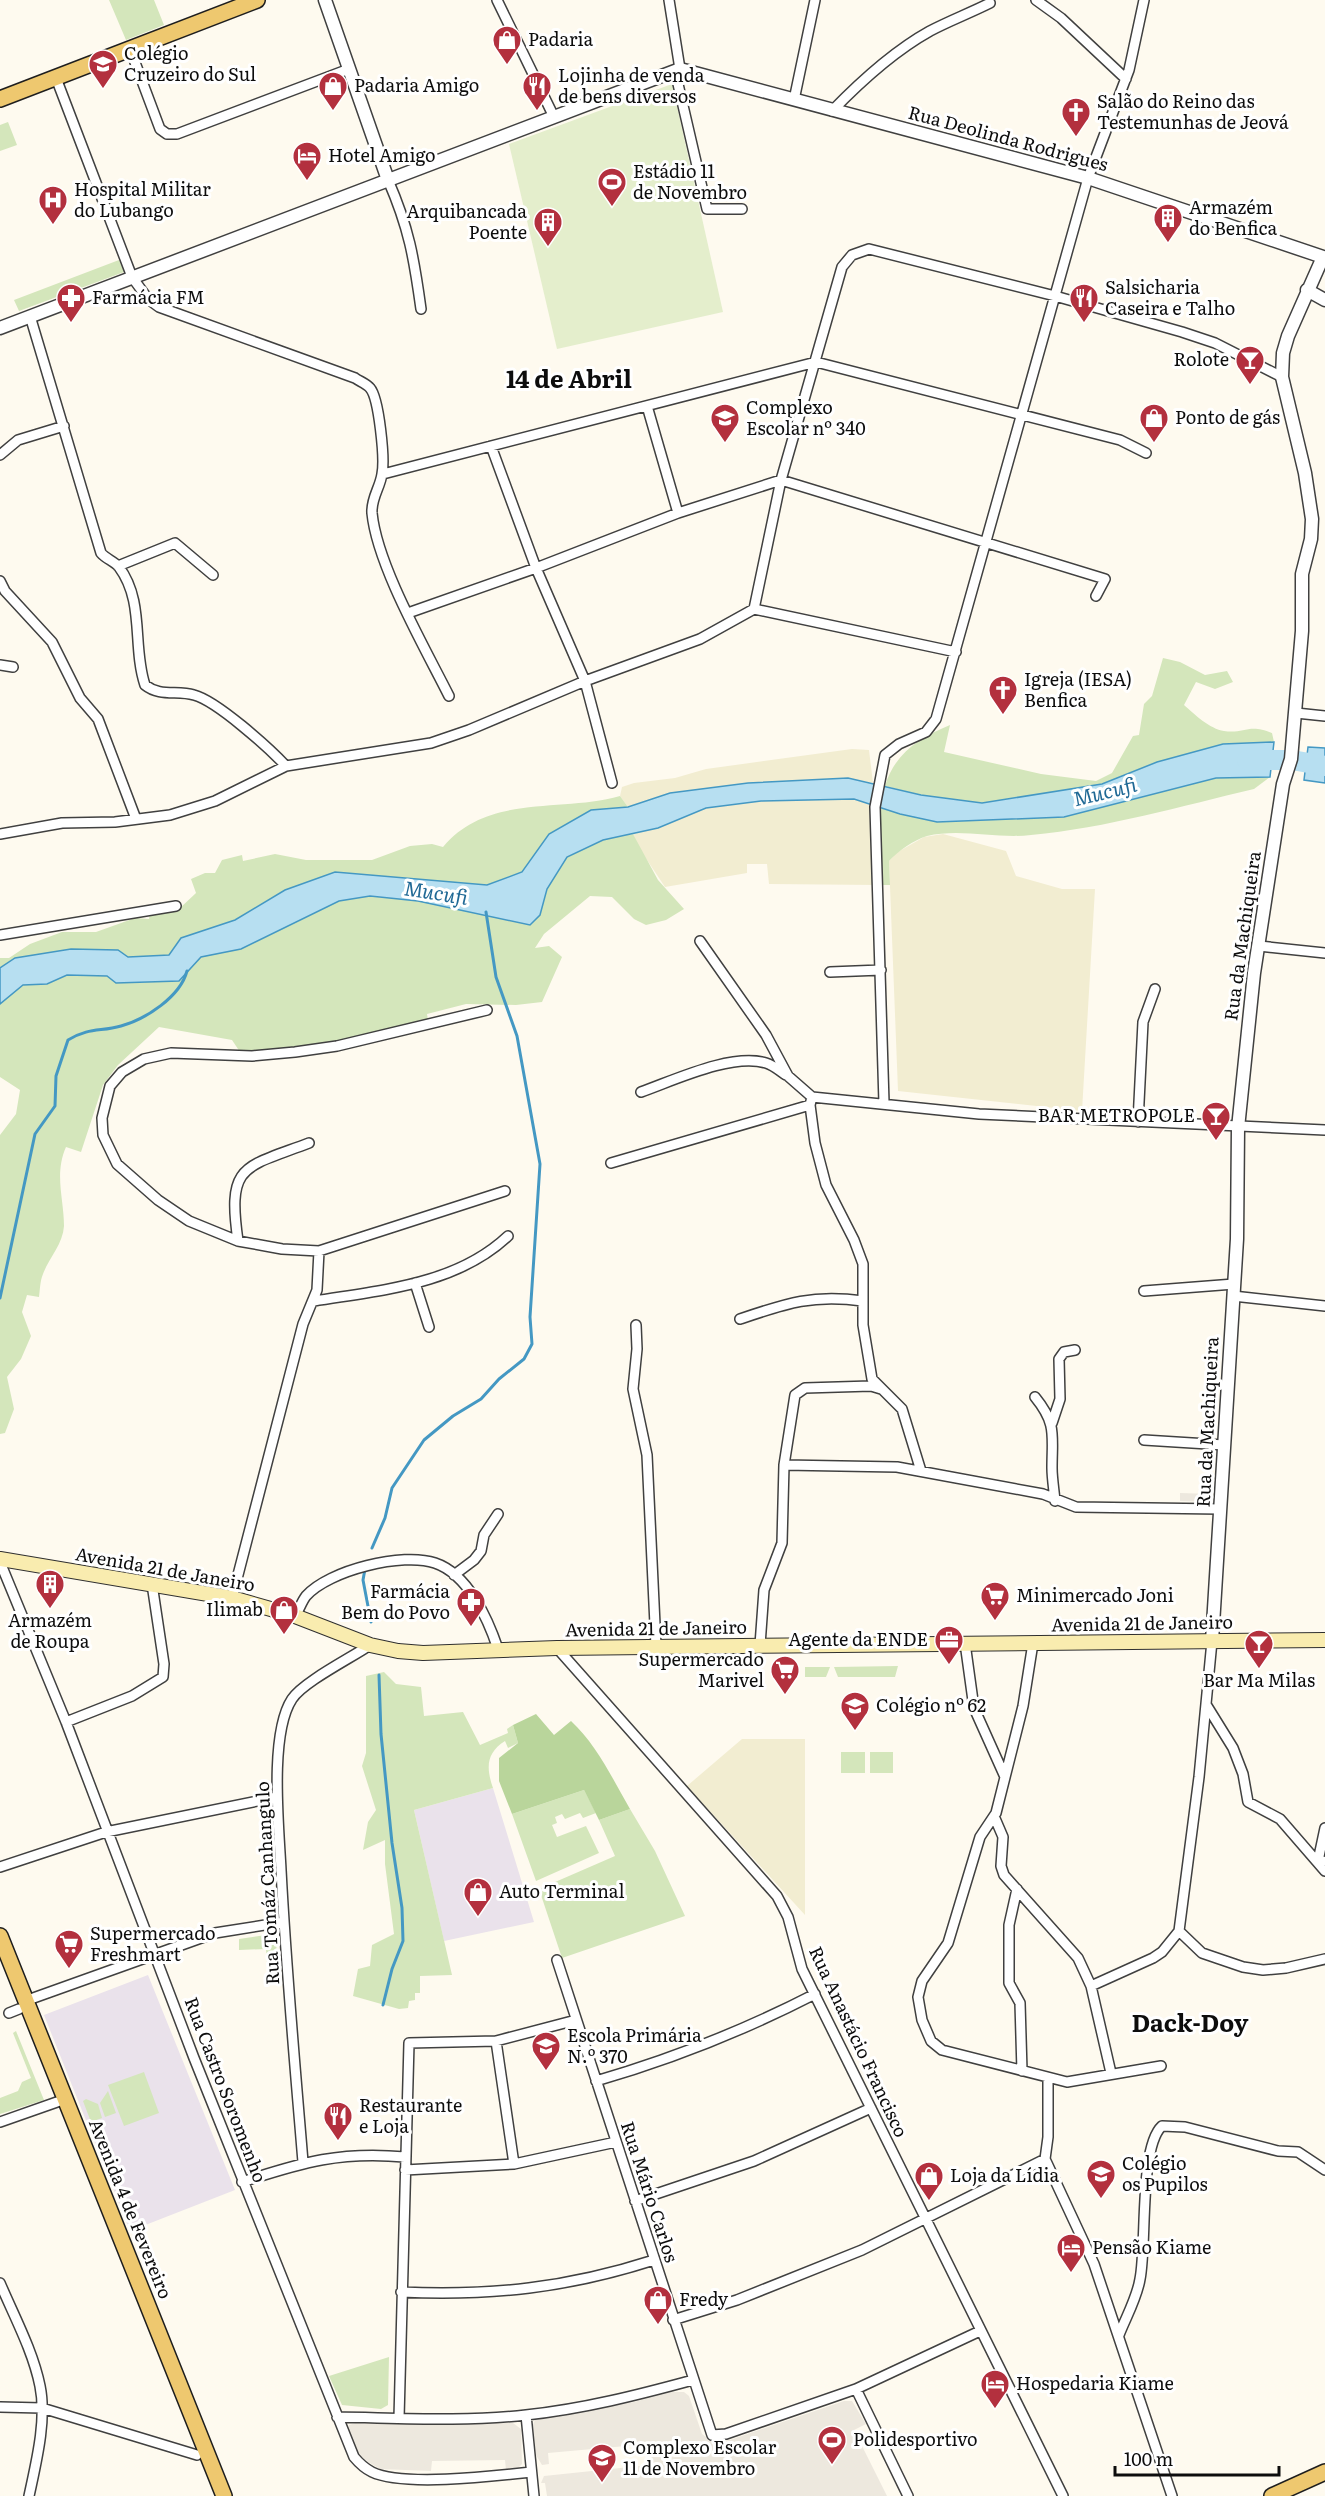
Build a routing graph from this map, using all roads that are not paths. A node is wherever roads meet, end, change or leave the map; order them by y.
1 (257, 0) edge
2 (325, 0) edge
3 (497, 0) edge
4 (669, 0) edge
5 (815, 0) edge
6 (1036, 0) edge
7 (1144, 0) edge
8 (990, 3) dead end
9 (130, 49) junction
10 (349, 69) junction
11 (680, 69) junction
12 (56, 78) junction
13 (1126, 79) junction
14 (0, 99) edge
15 (794, 100) junction
16 (832, 111) junction
17 (554, 117) junction
18 (1088, 177) junction
19 (388, 180) junction
20 (742, 209) dead end
21 (1324, 254) edge
22 (132, 278) junction
23 (1307, 291) junction
24 (1055, 296) junction
25 (1325, 300) edge
26 (421, 309) dead end
27 (30, 316) junction
28 (0, 328) edge
29 (816, 362) junction
30 (1282, 377) junction
31 (647, 406) junction
32 (1023, 416) junction
33 (64, 426) junction
34 (491, 446) junction
35 (1146, 453) dead end
36 (0, 455) edge
37 (382, 474) junction
38 (781, 480) junction
39 (678, 513) junction
40 (985, 543) junction
41 (118, 566) junction
42 (536, 568) junction
43 (213, 575) dead end
44 (0, 581) edge
45 (1096, 596) dead end
46 (754, 609) junction
47 (408, 613) junction
48 (956, 652) junction
49 (0, 665) edge
50 (14, 667) dead end
51 (585, 681) junction
52 (449, 696) dead end
53 (1296, 713) junction
54 (1325, 716) edge
55 (286, 766) junction
56 (612, 783) dead end
57 (136, 819) junction
58 (0, 834) edge
59 (176, 906) dead end
60 (0, 935) edge
61 (700, 940) dead end
62 (1259, 946) junction
63 (1325, 953) edge
64 (881, 969) junction
65 (830, 972) dead end
66 (1155, 988) dead end
67 (487, 1010) dead end
68 (788, 1076) junction
69 (641, 1092) dead end
70 (811, 1101) junction
71 (884, 1103) junction
72 (1138, 1122) junction
73 (1238, 1128) junction
74 (1325, 1130) edge
75 (309, 1143) dead end
76 (611, 1163) dead end
77 (505, 1191) dead end
78 (508, 1236) dead end
79 (238, 1241) junction
80 (319, 1251) junction
81 (415, 1283) junction
82 (1234, 1290) junction
83 (1144, 1292) dead end
84 (314, 1301) junction
85 (863, 1301) junction
86 (1325, 1306) edge
87 (740, 1319) dead end
88 (636, 1325) dead end
89 (429, 1327) dead end
90 (1075, 1350) dead end
91 (884, 1389) junction
92 (1035, 1397) dead end
93 (1052, 1423) junction
94 (1144, 1440) dead end
95 (1224, 1445) junction
96 (784, 1466) junction
97 (921, 1471) junction
98 (1055, 1501) junction
99 (1220, 1509) junction
100 (498, 1514) dead end
101 (0, 1561) edge
102 (454, 1575) junction
103 (152, 1584) junction
104 (232, 1598) junction
105 (295, 1616) junction
106 (1325, 1640) edge
107 (1212, 1641) junction
108 (965, 1643) junction
109 (1033, 1643) junction
110 (370, 1645) junction
111 (656, 1646) junction
112 (760, 1646) junction
113 (557, 1648) junction
114 (498, 1649) junction
115 (1207, 1706) junction
116 (66, 1722) junction
117 (1005, 1777) junction
118 (277, 1797) junction
119 (994, 1816) junction
120 (1325, 1828) edge
121 (106, 1832) junction
122 (1322, 1861) edge
123 (0, 1867) edge
124 (1325, 1871) edge
125 (1017, 1889) junction
126 (284, 1922) junction
127 (1179, 1931) junction
128 (0, 1936) edge
129 (154, 1953) junction
130 (0, 1959) edge
131 (1325, 1959) edge
132 (557, 1960) dead end
133 (1091, 1986) junction
134 (815, 1994) junction
135 (18, 2007) junction
136 (576, 2020) junction
137 (496, 2041) junction
138 (1161, 2066) dead end
139 (1022, 2071) junction
140 (1111, 2073) junction
141 (1047, 2078) junction
142 (596, 2081) junction
143 (57, 2102) junction
144 (871, 2108) junction
145 (0, 2122) edge
146 (616, 2142) junction
147 (405, 2157) junction
148 (1045, 2160) junction
149 (303, 2162) junction
150 (514, 2164) junction
151 (405, 2170) junction
152 (1325, 2170) edge
153 (242, 2182) junction
154 (635, 2201) junction
155 (925, 2220) junction
156 (654, 2260) junction
157 (0, 2283) edge
158 (401, 2292) junction
159 (673, 2320) junction
160 (980, 2331) junction
161 (1119, 2335) junction
162 (693, 2380) junction
163 (856, 2389) junction
164 (0, 2407) edge
165 (42, 2408) junction
166 (526, 2415) junction
167 (337, 2417) junction
168 (399, 2418) junction
169 (197, 2455) junction
170 (531, 2472) junction
171 (1325, 2472) edge
172 (29, 2496) edge
173 (213, 2496) edge
174 (225, 2496) edge
175 (534, 2496) edge
176 (908, 2496) edge
177 (1063, 2496) edge
178 (1172, 2496) edge
179 (1272, 2496) edge

1 - 9 main road
2 - 10 street
3 - 17 street
4 - 11 street
5 - 15 street
6 - 13 street
7 - 13 street
8 - 16 street
9 - 10 street
9 - 12 main road
10 - 19 street
11 - 15 street, Rua Deolinda Rodrigues
11 - 17 street
11 - 20 street
12 - 14 main road
12 - 22 street
13 - 18 street
15 - 16 street, Rua Deolinda Rodrigues
16 - 18 street, Rua Deolinda Rodrigues
17 - 19 street
18 - 21 street, Rua Deolinda Rodrigues
18 - 24 street
19 - 22 street
19 - 26 street
21 - 23 street, Rua da Machiqueira
22 - 27 street
22 - 37 street
23 - 25 street
23 - 30 street, Rua da Machiqueira
24 - 29 street
24 - 30 street
24 - 32 street
27 - 28 street
27 - 33 street
29 - 31 street
29 - 32 street
29 - 38 street
30 - 53 street, Rua da Machiqueira
31 - 34 street
31 - 39 street
32 - 35 street
32 - 40 street
33 - 36 street
33 - 41 street
34 - 37 street
34 - 42 street
37 - 47 street
38 - 39 street
38 - 40 street
38 - 46 street
39 - 42 street
40 - 45 street
40 - 48 street
41 - 43 street
41 - 55 street
42 - 47 street
42 - 51 street
44 - 57 street
46 - 48 street
46 - 51 street
47 - 52 street
48 - 64 street
49 - 50 street
51 - 55 street
51 - 56 street
53 - 54 street
53 - 62 street, Rua da Machiqueira
55 - 57 street
57 - 58 street
59 - 60 street
61 - 68 street
62 - 63 street
62 - 73 street, Rua da Machiqueira
64 - 65 street
64 - 71 street
66 - 72 street
67 - 79 street
68 - 69 street
68 - 70 street
70 - 71 street
70 - 76 street
70 - 85 street
71 - 72 street
72 - 73 street
73 - 74 street
73 - 82 street, Rua da Machiqueira
75 - 79 street
77 - 80 street
78 - 81 street
79 - 80 street
80 - 84 street
81 - 84 street
81 - 89 street
82 - 83 street
82 - 86 street
82 - 95 street, Rua da Machiqueira
84 - 104 street
85 - 87 street
85 - 91 street
88 - 111 street
90 - 93 street
91 - 96 street
91 - 97 street
92 - 93 street
93 - 98 street
94 - 95 street
95 - 99 street, Rua da Machiqueira
96 - 97 street
96 - 112 street
97 - 98 street
98 - 99 street
99 - 107 street, Rua da Machiqueira
100 - 102 street
101 - 103 main road, Avenida 21 de Janeiro
101 - 116 street, Rua Castro Soromenho
102 - 105 street
102 - 114 street
103 - 104 main road, Avenida 21 de Janeiro
103 - 116 street
104 - 105 main road, Avenida 21 de Janeiro
105 - 110 main road, Avenida 21 de Janeiro
106 - 107 main road, Avenida 21 de Janeiro
107 - 109 main road, Avenida 21 de Janeiro
107 - 115 street
108 - 109 main road, Avenida 21 de Janeiro
108 - 112 main road, Avenida 21 de Janeiro
108 - 117 street
109 - 117 street
110 - 114 main road, Avenida 21 de Janeiro
110 - 118 street, Rua Tomáz Canhangulo
111 - 112 main road, Avenida 21 de Janeiro
111 - 113 main road, Avenida 21 de Janeiro
113 - 114 main road, Avenida 21 de Janeiro
113 - 134 street, Rua Anastácio Francisco
115 - 122 street
115 - 127 street
116 - 121 street, Rua Castro Soromenho
117 - 119 street
118 - 121 street
118 - 126 street, Rua Tomáz Canhangulo
119 - 125 street
119 - 139 street
120 - 122 street
121 - 123 street
121 - 129 street, Rua Castro Soromenho
122 - 124 street
125 - 133 street
125 - 139 street
126 - 129 street
126 - 149 street, Rua Tomáz Canhangulo
127 - 131 street
127 - 133 street
128 - 135 main road, Avenida 4 de Fevereiro
129 - 135 street
129 - 153 street, Rua Castro Soromenho
130 - 135 main road, Avenida 4 de Fevereiro
132 - 136 street, Rua Mário Carlos
133 - 140 street
134 - 142 street
134 - 144 street, Rua Anastácio Francisco
135 - 143 main road, Avenida 4 de Fevereiro
135 - 174 main road, Avenida 4 de Fevereiro
136 - 137 street
136 - 142 street, Rua Mário Carlos
137 - 147 street
137 - 150 street
138 - 140 street
139 - 141 street
140 - 141 street
141 - 148 street
142 - 146 street, Rua Mário Carlos
143 - 145 street
143 - 169 main road, Avenida 4 de Fevereiro
144 - 154 street
144 - 155 street, Rua Anastácio Francisco
146 - 150 street
146 - 154 street, Rua Mário Carlos
147 - 149 street
147 - 151 street
148 - 155 street
148 - 161 street
149 - 153 street
150 - 151 street
151 - 158 street
152 - 161 street
153 - 167 street, Rua Castro Soromenho
154 - 156 street, Rua Mário Carlos
155 - 159 street
155 - 160 street, Rua Anastácio Francisco
156 - 158 street
156 - 159 street, Rua Mário Carlos
157 - 165 street
158 - 168 street
159 - 162 street, Rua Mário Carlos
160 - 163 street
160 - 177 street, Rua Anastácio Francisco
161 - 178 street
162 - 163 street, Rua Mário Carlos
162 - 166 street
163 - 176 street
164 - 165 street
165 - 169 street
165 - 172 street
166 - 168 street
166 - 170 street
167 - 168 street
167 - 170 street, Rua Castro Soromenho
169 - 173 main road, Avenida 4 de Fevereiro
170 - 175 street
171 - 179 main road

